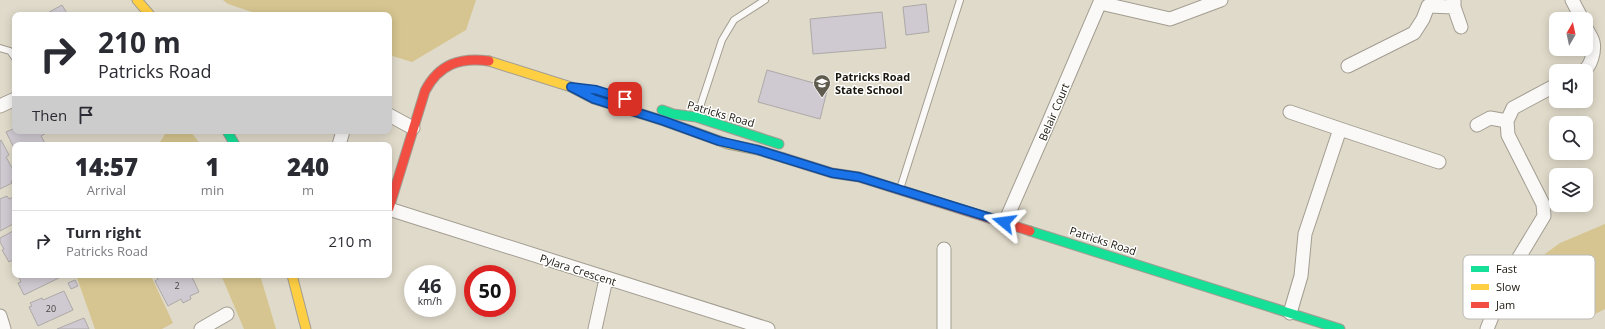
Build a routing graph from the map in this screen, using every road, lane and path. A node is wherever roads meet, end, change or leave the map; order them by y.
1 (137, 0) edge
2 (765, 0) edge
3 (960, 0) edge
4 (1221, 0) edge
5 (1572, 0) edge
6 (1100, 2) edge
7 (1426, 3) edge
8 (1454, 4) edge
9 (147, 12) edge
10 (1578, 12) edge
11 (1461, 27) dead end
12 (0, 48) edge
13 (12, 54) edge
14 (1348, 66) dead end
15 (571, 87) junction
16 (1549, 89) edge
17 (596, 90) dead end
18 (12, 100) edge
19 (0, 106) edge
20 (654, 108) dead end
21 (1290, 112) dead end
22 (392, 117) edge
23 (696, 117) junction
24 (1507, 121) junction
25 (1477, 125) dead end
26 (413, 128) junction
27 (1340, 129) junction
28 (784, 146) dead end
29 (1439, 162) dead end
30 (841, 166) dead end
31 (859, 177) junction
32 (899, 190) junction
33 (392, 198) edge
34 (392, 209) edge
35 (1004, 222) junction
36 (944, 250) dead end
37 (1520, 255) edge
38 (293, 278) edge
39 (606, 279) junction
40 (1290, 313) junction
41 (227, 314) dead end
42 (1491, 319) edge
43 (201, 329) edge
44 (306, 329) edge
45 (595, 329) edge
46 (768, 329) edge
47 (944, 329) edge
48 (1340, 329) edge
49 (1487, 329) edge

1 - 9 main road
2 - 23 lane
3 - 32 lane
4 - 6 street
5 - 10 street
6 - 35 street, Belair Court
7 - 8 street
7 - 14 street
8 - 11 street
12 - 13 lane
15 - 17 main road, Patricks Road
15 - 26 main road, Patricks Road
15 - 31 main road, Patricks Road
16 - 24 street
18 - 19 street
20 - 23 main road, Patricks Road
21 - 27 street
22 - 26 street
23 - 28 main road, Patricks Road
24 - 25 street
24 - 37 street
26 - 33 main road
27 - 29 street
27 - 40 street
30 - 31 main road, Patricks Road
31 - 32 main road, Patricks Road
32 - 35 main road, Patricks Road
34 - 39 street, Pylara Crescent
35 - 40 main road, Patricks Road
36 - 47 street
38 - 44 main road
39 - 45 street
39 - 46 street, Pylara Crescent
40 - 48 main road, Patricks Road
41 - 43 street
42 - 49 street

